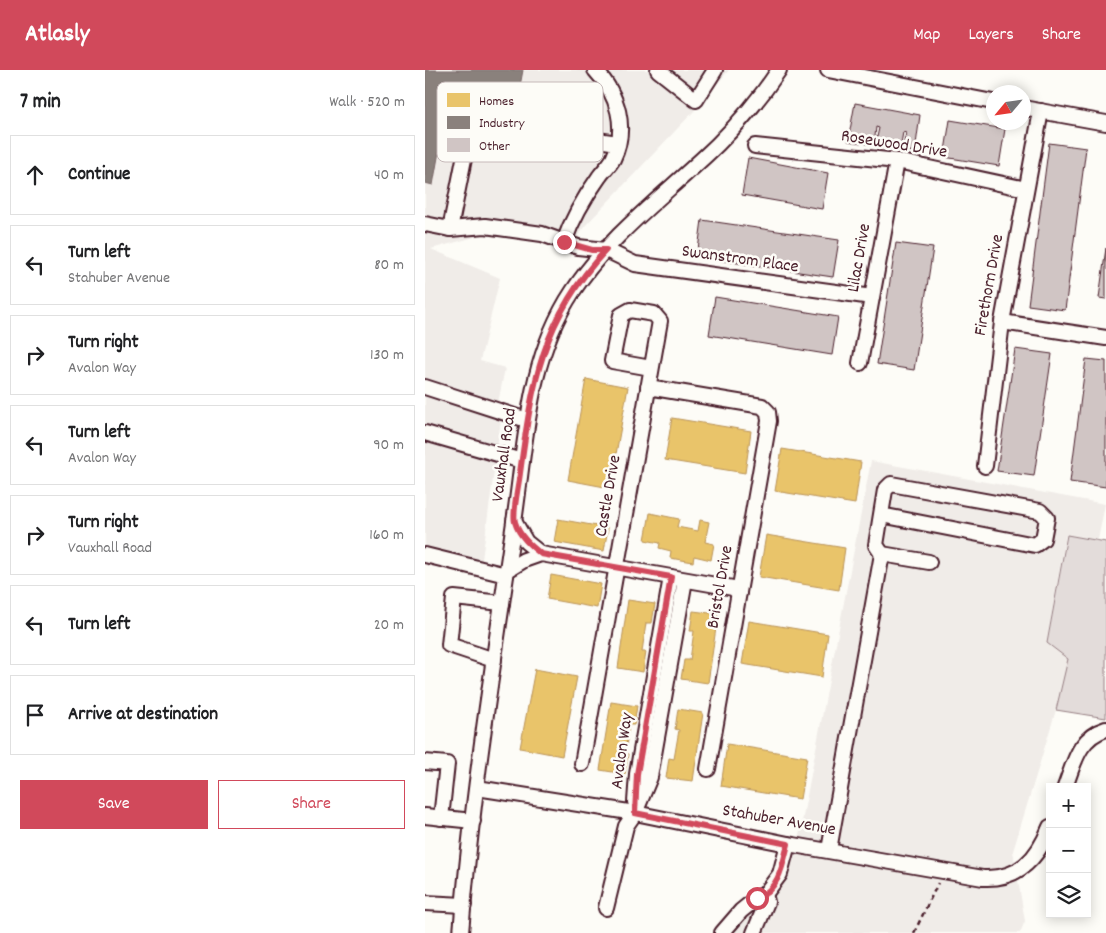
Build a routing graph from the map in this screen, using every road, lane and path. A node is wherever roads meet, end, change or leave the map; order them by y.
1 (595, 70) edge
2 (658, 70) edge
3 (715, 70) edge
4 (779, 70) edge
5 (828, 70) edge
6 (986, 101) edge
7 (1031, 109) edge
8 (1041, 111) junction
9 (1106, 123) edge
10 (603, 142) edge
11 (618, 144) junction
12 (755, 146) dead end
13 (897, 161) junction
14 (464, 162) edge
15 (1026, 190) junction
16 (425, 224) edge
17 (451, 230) junction
18 (564, 242) junction
19 (606, 250) junction
20 (872, 297) junction
21 (1002, 322) junction
22 (1106, 338) edge
23 (860, 363) dead end
24 (651, 368) junction
25 (425, 387) edge
26 (648, 387) junction
27 (527, 420) junction
28 (425, 433) edge
29 (522, 461) junction
30 (985, 466) dead end
31 (881, 516) junction
32 (514, 521) junction
33 (541, 554) junction
34 (882, 554) junction
35 (425, 555) edge
36 (929, 562) dead end
37 (615, 568) junction
38 (506, 573) junction
39 (671, 577) junction
40 (685, 580) junction
41 (739, 592) junction
42 (502, 603) junction
43 (494, 660) junction
44 (1106, 729) edge
45 (425, 762) edge
46 (582, 764) dead end
47 (708, 769) dead end
48 (1067, 783) edge
49 (477, 788) junction
50 (635, 813) junction
51 (425, 816) edge
52 (441, 818) junction
53 (473, 821) junction
54 (1050, 828) edge
55 (788, 844) junction
56 (829, 850) junction
57 (944, 870) junction
58 (765, 894) junction
59 (425, 904) edge
60 (463, 905) junction
61 (606, 908) dead end
62 (461, 933) edge
63 (722, 933) edge
64 (754, 933) edge
65 (913, 933) edge

1 - 11 street
2 - 3 street
4 - 19 street, Vauxhall Road
5 - 6 street
7 - 8 street
8 - 9 street
8 - 15 street, Firethorn Drive
10 - 11 street
11 - 18 street
12 - 13 street, Rosewood Drive
13 - 15 street, Rosewood Drive
13 - 20 street, Lilac Drive
14 - 17 street
15 - 21 street, Firethorn Drive
16 - 17 street, Swanstrom Place
17 - 18 street, Swanstrom Place
18 - 19 street, Swanstrom Place
19 - 20 street, Swanstrom Place
19 - 27 street, Vauxhall Road
20 - 23 street, Lilac Drive
21 - 22 street
21 - 30 street, Firethorn Drive
24 - 24 street, Castle Drive
24 - 26 street, Castle Drive
25 - 27 street
26 - 37 street, Castle Drive
26 - 41 street, Bristol Drive
27 - 29 street, Vauxhall Road
28 - 29 street
29 - 32 street, Vauxhall Road
31 - 31 street
31 - 34 street
32 - 33 street
32 - 38 street, Vauxhall Road
33 - 37 street
33 - 38 street
34 - 36 street
34 - 56 street
35 - 38 street
37 - 39 street
37 - 46 street, Castle Drive
38 - 42 street, Vauxhall Road
39 - 40 street
39 - 50 street, Avalon Way
40 - 41 street
40 - 50 street, Avalon Way
41 - 47 street, Bristol Drive
42 - 43 street, Vauxhall Road
42 - 43 street
43 - 49 street, Vauxhall Road
44 - 48 street
45 - 52 street
49 - 50 street, Stahuber Avenue
49 - 53 street, Vauxhall Road
50 - 55 street, Stahuber Avenue
50 - 61 street
51 - 52 street
52 - 53 street
53 - 60 street, Vauxhall Road
54 - 57 street, Stahuber Avenue
55 - 56 street, Stahuber Avenue
55 - 58 street
56 - 57 street, Stahuber Avenue
57 - 65 path
58 - 63 street
58 - 64 street
59 - 60 street
60 - 62 street, Vauxhall Road

